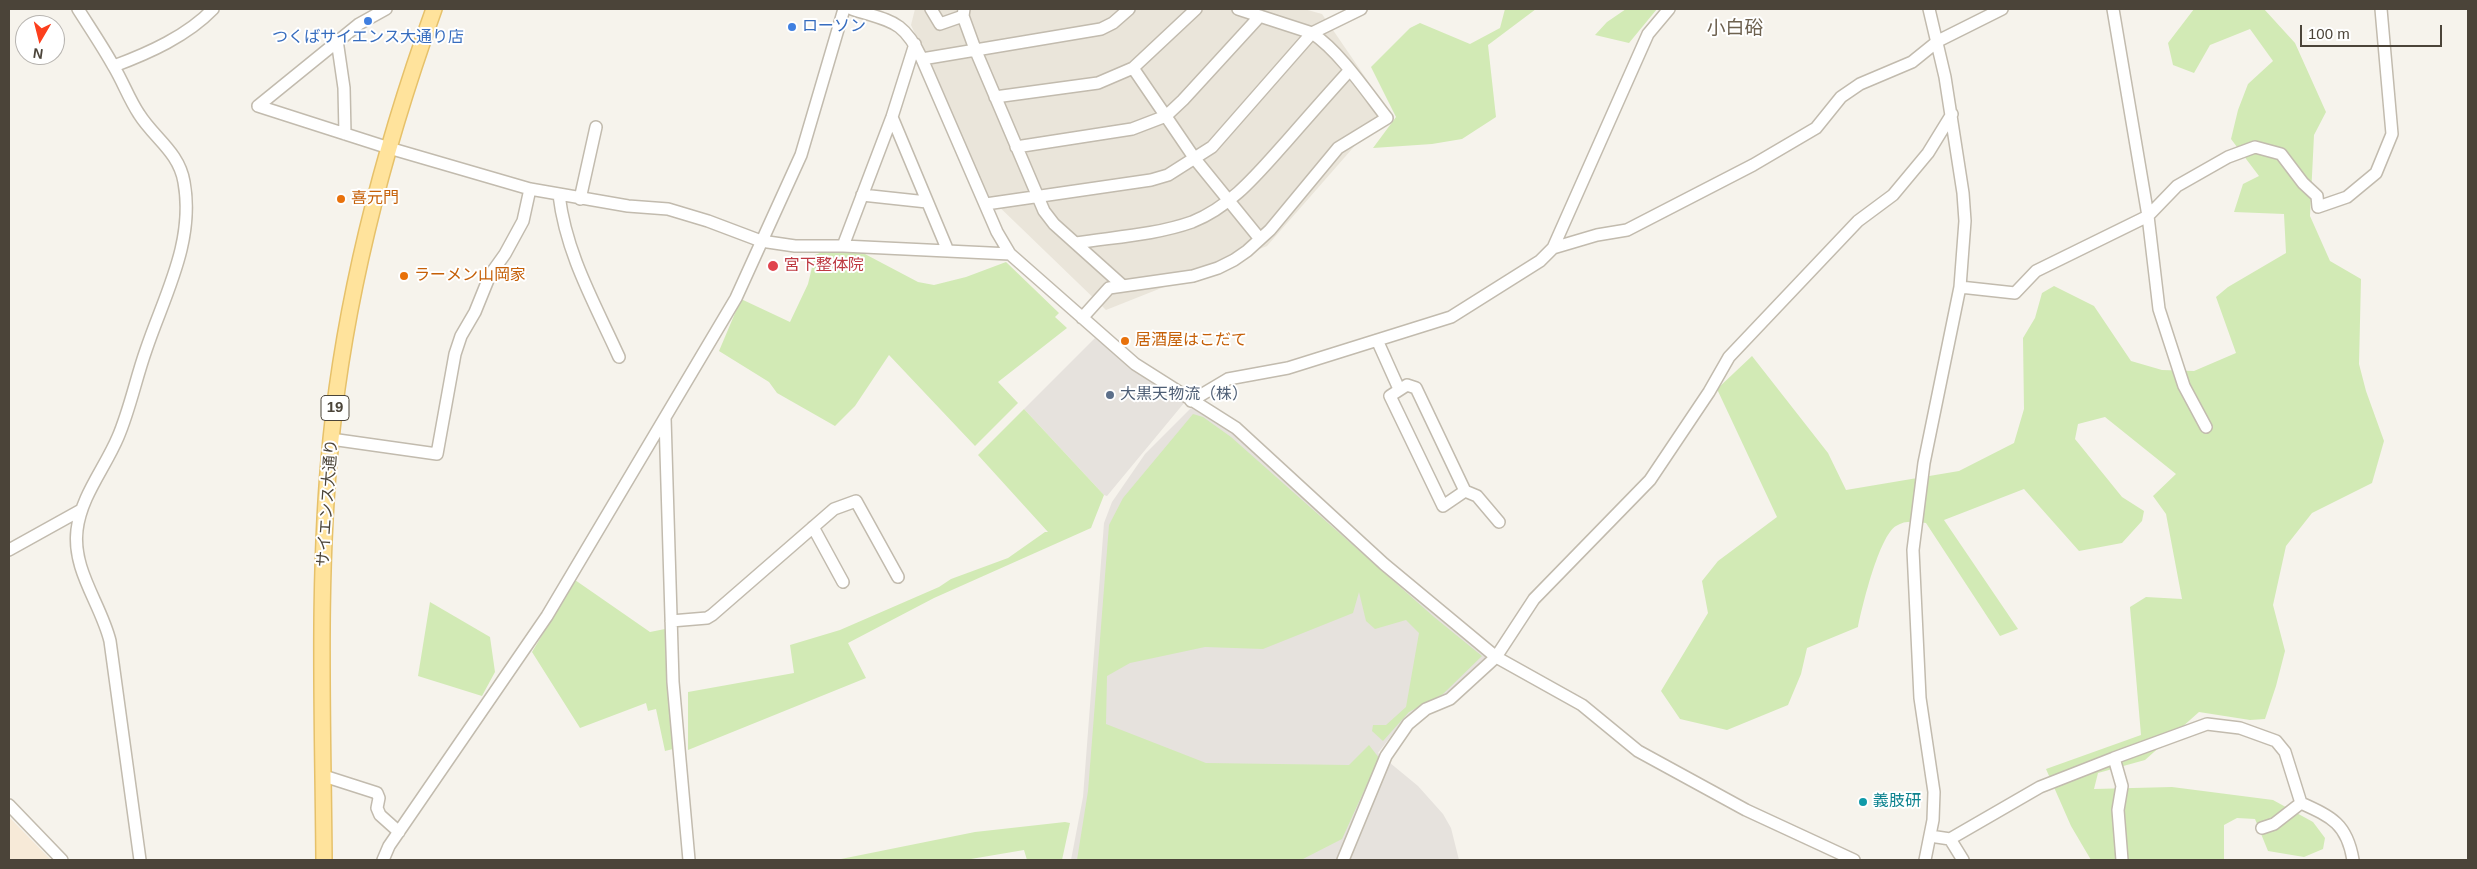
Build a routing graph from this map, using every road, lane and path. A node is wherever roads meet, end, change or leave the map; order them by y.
1 (78, 9) edge
2 (213, 9) edge
3 (386, 9) edge
4 (434, 9) edge
5 (844, 9) edge
6 (852, 9) edge
7 (931, 9) edge
8 (1129, 9) edge
9 (1196, 9) edge
10 (1238, 9) edge
11 (1669, 9) edge
12 (1929, 9) edge
13 (2002, 9) edge
14 (2113, 9) edge
15 (2381, 9) edge
16 (1356, 10) edge
17 (964, 12) edge
18 (1260, 16) junction
19 (1312, 33) junction
20 (337, 40) junction
21 (1938, 41) junction
22 (915, 44) junction
23 (975, 49) junction
24 (922, 59) junction
25 (114, 66) junction
26 (1133, 68) junction
27 (1349, 71) junction
28 (996, 97) junction
29 (1952, 114) junction
30 (1166, 116) junction
31 (892, 117) junction
32 (596, 127) dead end
33 (345, 134) junction
34 (1016, 147) junction
35 (389, 148) junction
36 (1195, 159) junction
37 (530, 189) junction
38 (560, 195) junction
39 (862, 196) junction
40 (1037, 196) junction
41 (580, 199) junction
42 (1229, 201) junction
43 (927, 202) junction
44 (986, 204) junction
45 (2148, 216) junction
46 (1260, 239) junction
47 (761, 241) junction
48 (1076, 242) junction
49 (843, 246) junction
50 (1553, 248) junction
51 (948, 251) junction
52 (1010, 254) junction
53 (1122, 285) junction
54 (1960, 287) junction
55 (1082, 318) junction
56 (1377, 340) junction
57 (619, 357) dead end
58 (1399, 389) junction
59 (1191, 402) junction
60 (665, 418) junction
61 (2206, 426) dead end
62 (331, 439) junction
63 (1465, 491) junction
64 (81, 510) junction
65 (1498, 522) dead end
66 (813, 527) junction
67 (9, 550) edge
68 (898, 577) dead end
69 (843, 582) dead end
70 (671, 621) junction
71 (1496, 657) junction
72 (2114, 758) junction
73 (324, 776) junction
74 (2301, 804) junction
75 (9, 806) edge
76 (2262, 828) dead end
77 (399, 832) junction
78 (1930, 836) junction
79 (1950, 839) junction
80 (62, 860) edge
81 (140, 860) edge
82 (324, 860) edge
83 (383, 860) edge
84 (689, 860) edge
85 (1343, 860) edge
86 (1854, 860) edge
87 (1925, 860) edge
88 (1963, 860) edge
89 (2122, 860) edge
90 (2354, 860) edge

1 - 25 street
2 - 25 street
3 - 20 street
4 - 35 main road, サイエンス大通り / 19
5 - 47 street
6 - 22 street
7 - 17 street
8 - 23 street
9 - 26 street
10 - 18 street
11 - 50 street
12 - 21 street
13 - 21 street
14 - 45 street
15 - 45 street
16 - 19 street
17 - 23 street
18 - 19 street
18 - 30 street
19 - 27 street
19 - 36 street
20 - 33 street
20 - 33 street
21 - 29 street
21 - 50 street
22 - 24 street
22 - 31 street
23 - 24 street
23 - 28 street
24 - 44 street
25 - 64 street
26 - 28 street
26 - 30 street
27 - 42 street
27 - 46 street
28 - 34 street
29 - 54 street
29 - 71 street
30 - 34 street
30 - 36 street
31 - 39 street
31 - 43 street
32 - 41 street
33 - 35 street
34 - 40 street
35 - 37 street
35 - 62 main road, サイエンス大通り / 19
36 - 40 street
36 - 42 street
37 - 38 street
37 - 62 street
38 - 41 street
38 - 57 street
39 - 43 street
39 - 49 street
40 - 44 street
40 - 48 street
41 - 47 street
42 - 46 street
42 - 48 street
43 - 51 street
44 - 52 street
45 - 54 street
45 - 61 street
46 - 53 street
47 - 49 street
47 - 60 street
48 - 53 street
49 - 51 street
50 - 56 street
51 - 52 street
52 - 55 street
53 - 55 street
54 - 78 street
55 - 59 street
56 - 58 street
56 - 59 street
58 - 63 street
58 - 63 street
59 - 71 street
60 - 70 street
60 - 77 street
62 - 73 main road, サイエンス大通り / 19
63 - 65 street
64 - 67 street
64 - 81 street
66 - 68 street
66 - 69 street
66 - 70 street
70 - 84 street
71 - 85 street
71 - 86 street
72 - 74 street
72 - 79 street
72 - 89 street
73 - 77 street
73 - 82 main road, サイエンス大通り / 19
74 - 76 street
74 - 90 street
75 - 80 street
77 - 83 street
78 - 79 street
78 - 87 street
79 - 88 street

